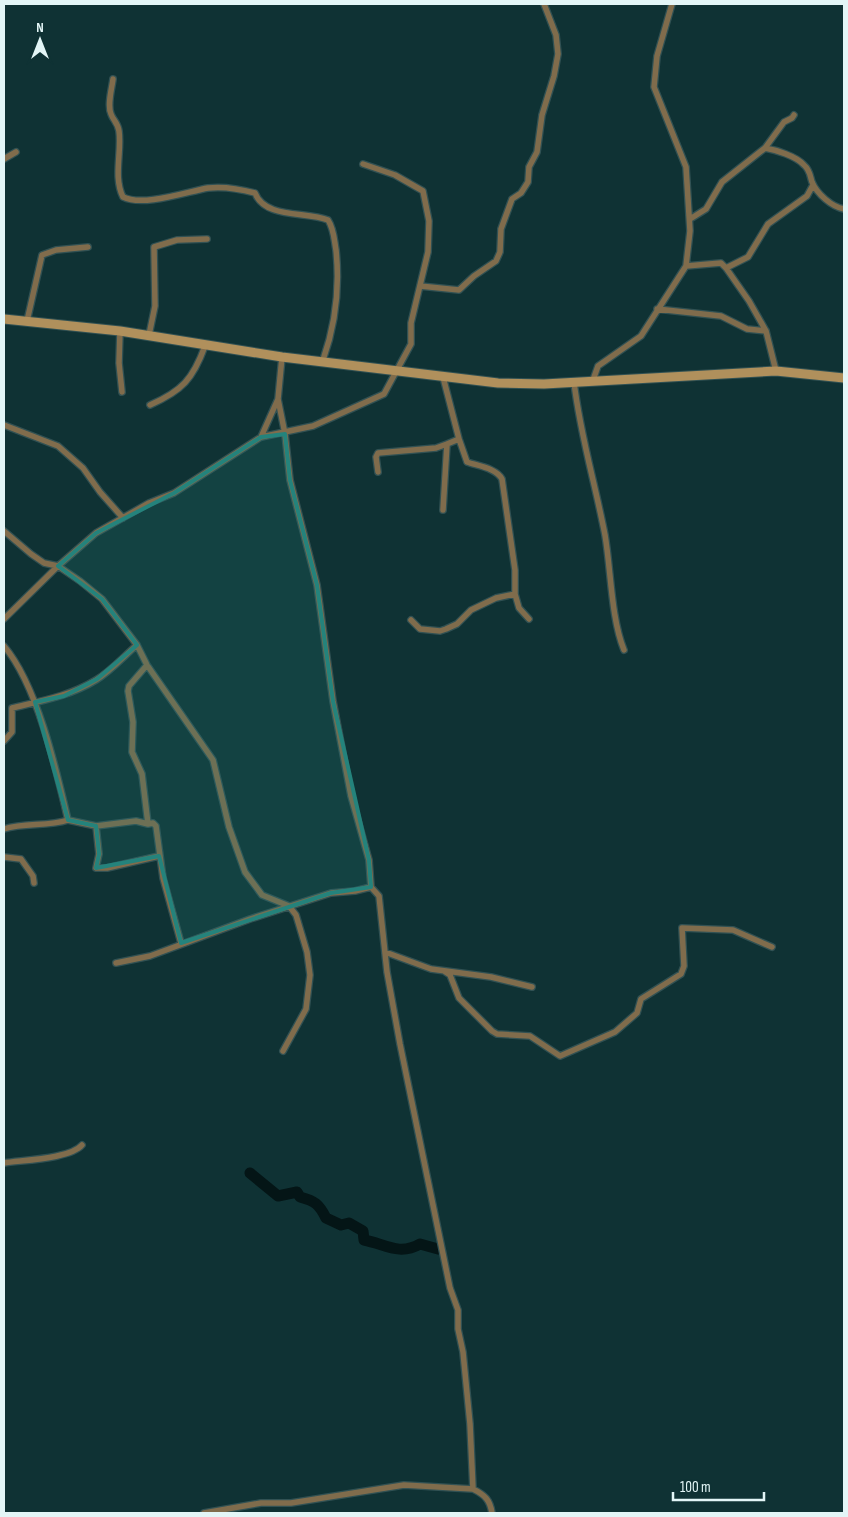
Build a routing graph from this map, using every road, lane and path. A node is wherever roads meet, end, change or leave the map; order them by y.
1 (544, 4) edge
2 (672, 4) edge
3 (113, 78) dead end
4 (794, 115) dead end
5 (765, 148) junction
6 (16, 152) dead end
7 (4, 159) edge
8 (363, 164) dead end
9 (813, 184) junction
10 (844, 209) edge
11 (690, 219) junction
12 (207, 239) dead end
13 (88, 248) dead end
14 (686, 266) junction
15 (726, 268) junction
16 (420, 286) junction
17 (657, 309) junction
18 (4, 319) edge
19 (27, 321) junction
20 (120, 331) junction
21 (766, 331) junction
22 (149, 335) junction
23 (205, 346) junction
24 (282, 357) junction
25 (323, 360) junction
26 (397, 370) junction
27 (776, 371) junction
28 (443, 377) junction
29 (844, 378) edge
30 (593, 380) junction
31 (574, 382) junction
32 (122, 392) dead end
33 (278, 399) junction
34 (150, 405) dead end
35 (4, 424) edge
36 (285, 434) junction
37 (261, 437) junction
38 (459, 439) junction
39 (447, 444) junction
40 (378, 472) dead end
41 (442, 510) dead end
42 (123, 518) junction
43 (4, 531) edge
44 (58, 566) junction
45 (515, 594) junction
46 (528, 619) dead end
47 (4, 620) edge
48 (411, 620) dead end
49 (137, 645) junction
50 (4, 646) edge
51 (624, 650) dead end
52 (147, 665) junction
53 (35, 702) junction
54 (4, 741) edge
55 (68, 820) junction
56 (148, 824) junction
57 (96, 826) junction
58 (4, 829) edge
59 (159, 856) junction
60 (4, 858) edge
61 (34, 883) dead end
62 (371, 887) junction
63 (289, 906) junction
64 (181, 944) junction
65 (772, 948) dead end
66 (385, 952) junction
67 (116, 963) dead end
68 (444, 971) junction
69 (532, 987) dead end
70 (283, 1051) dead end
71 (82, 1144) dead end
72 (4, 1163) edge
73 (474, 1489) junction
74 (204, 1513) edge
75 (492, 1513) edge

1 - 16 street
2 - 11 street
3 - 25 street
4 - 5 street
5 - 9 street
5 - 11 street
6 - 7 street
8 - 16 street
9 - 10 street
9 - 15 street
11 - 14 street
12 - 22 street
13 - 19 street
14 - 15 street
14 - 17 street
15 - 21 street
16 - 26 street
17 - 21 street
17 - 30 street
18 - 19 street
19 - 20 street
20 - 22 street
20 - 32 street
21 - 27 street
22 - 23 street
23 - 24 street
23 - 34 street
24 - 25 street
24 - 33 street
25 - 26 street
26 - 28 street
26 - 36 street
27 - 29 street
27 - 30 street
28 - 31 street
28 - 38 street
30 - 31 street
31 - 51 street
33 - 36 street
33 - 37 street
35 - 42 street
36 - 37 street
36 - 62 street
37 - 42 street
38 - 39 street
38 - 45 street
39 - 40 street
39 - 41 street
42 - 44 street
43 - 44 street
44 - 47 street
44 - 49 street
45 - 46 street
45 - 48 street
49 - 52 street
49 - 53 street
50 - 53 street
52 - 56 street
52 - 63 street
53 - 54 street
53 - 55 street
55 - 57 street
55 - 58 street
56 - 57 street
56 - 59 street
57 - 59 street
59 - 64 street
60 - 61 street
62 - 63 street
62 - 66 street
63 - 64 street
63 - 70 street
64 - 67 street
65 - 68 street
66 - 68 street
66 - 73 street
68 - 69 street
71 - 72 street
73 - 74 street
73 - 75 street

